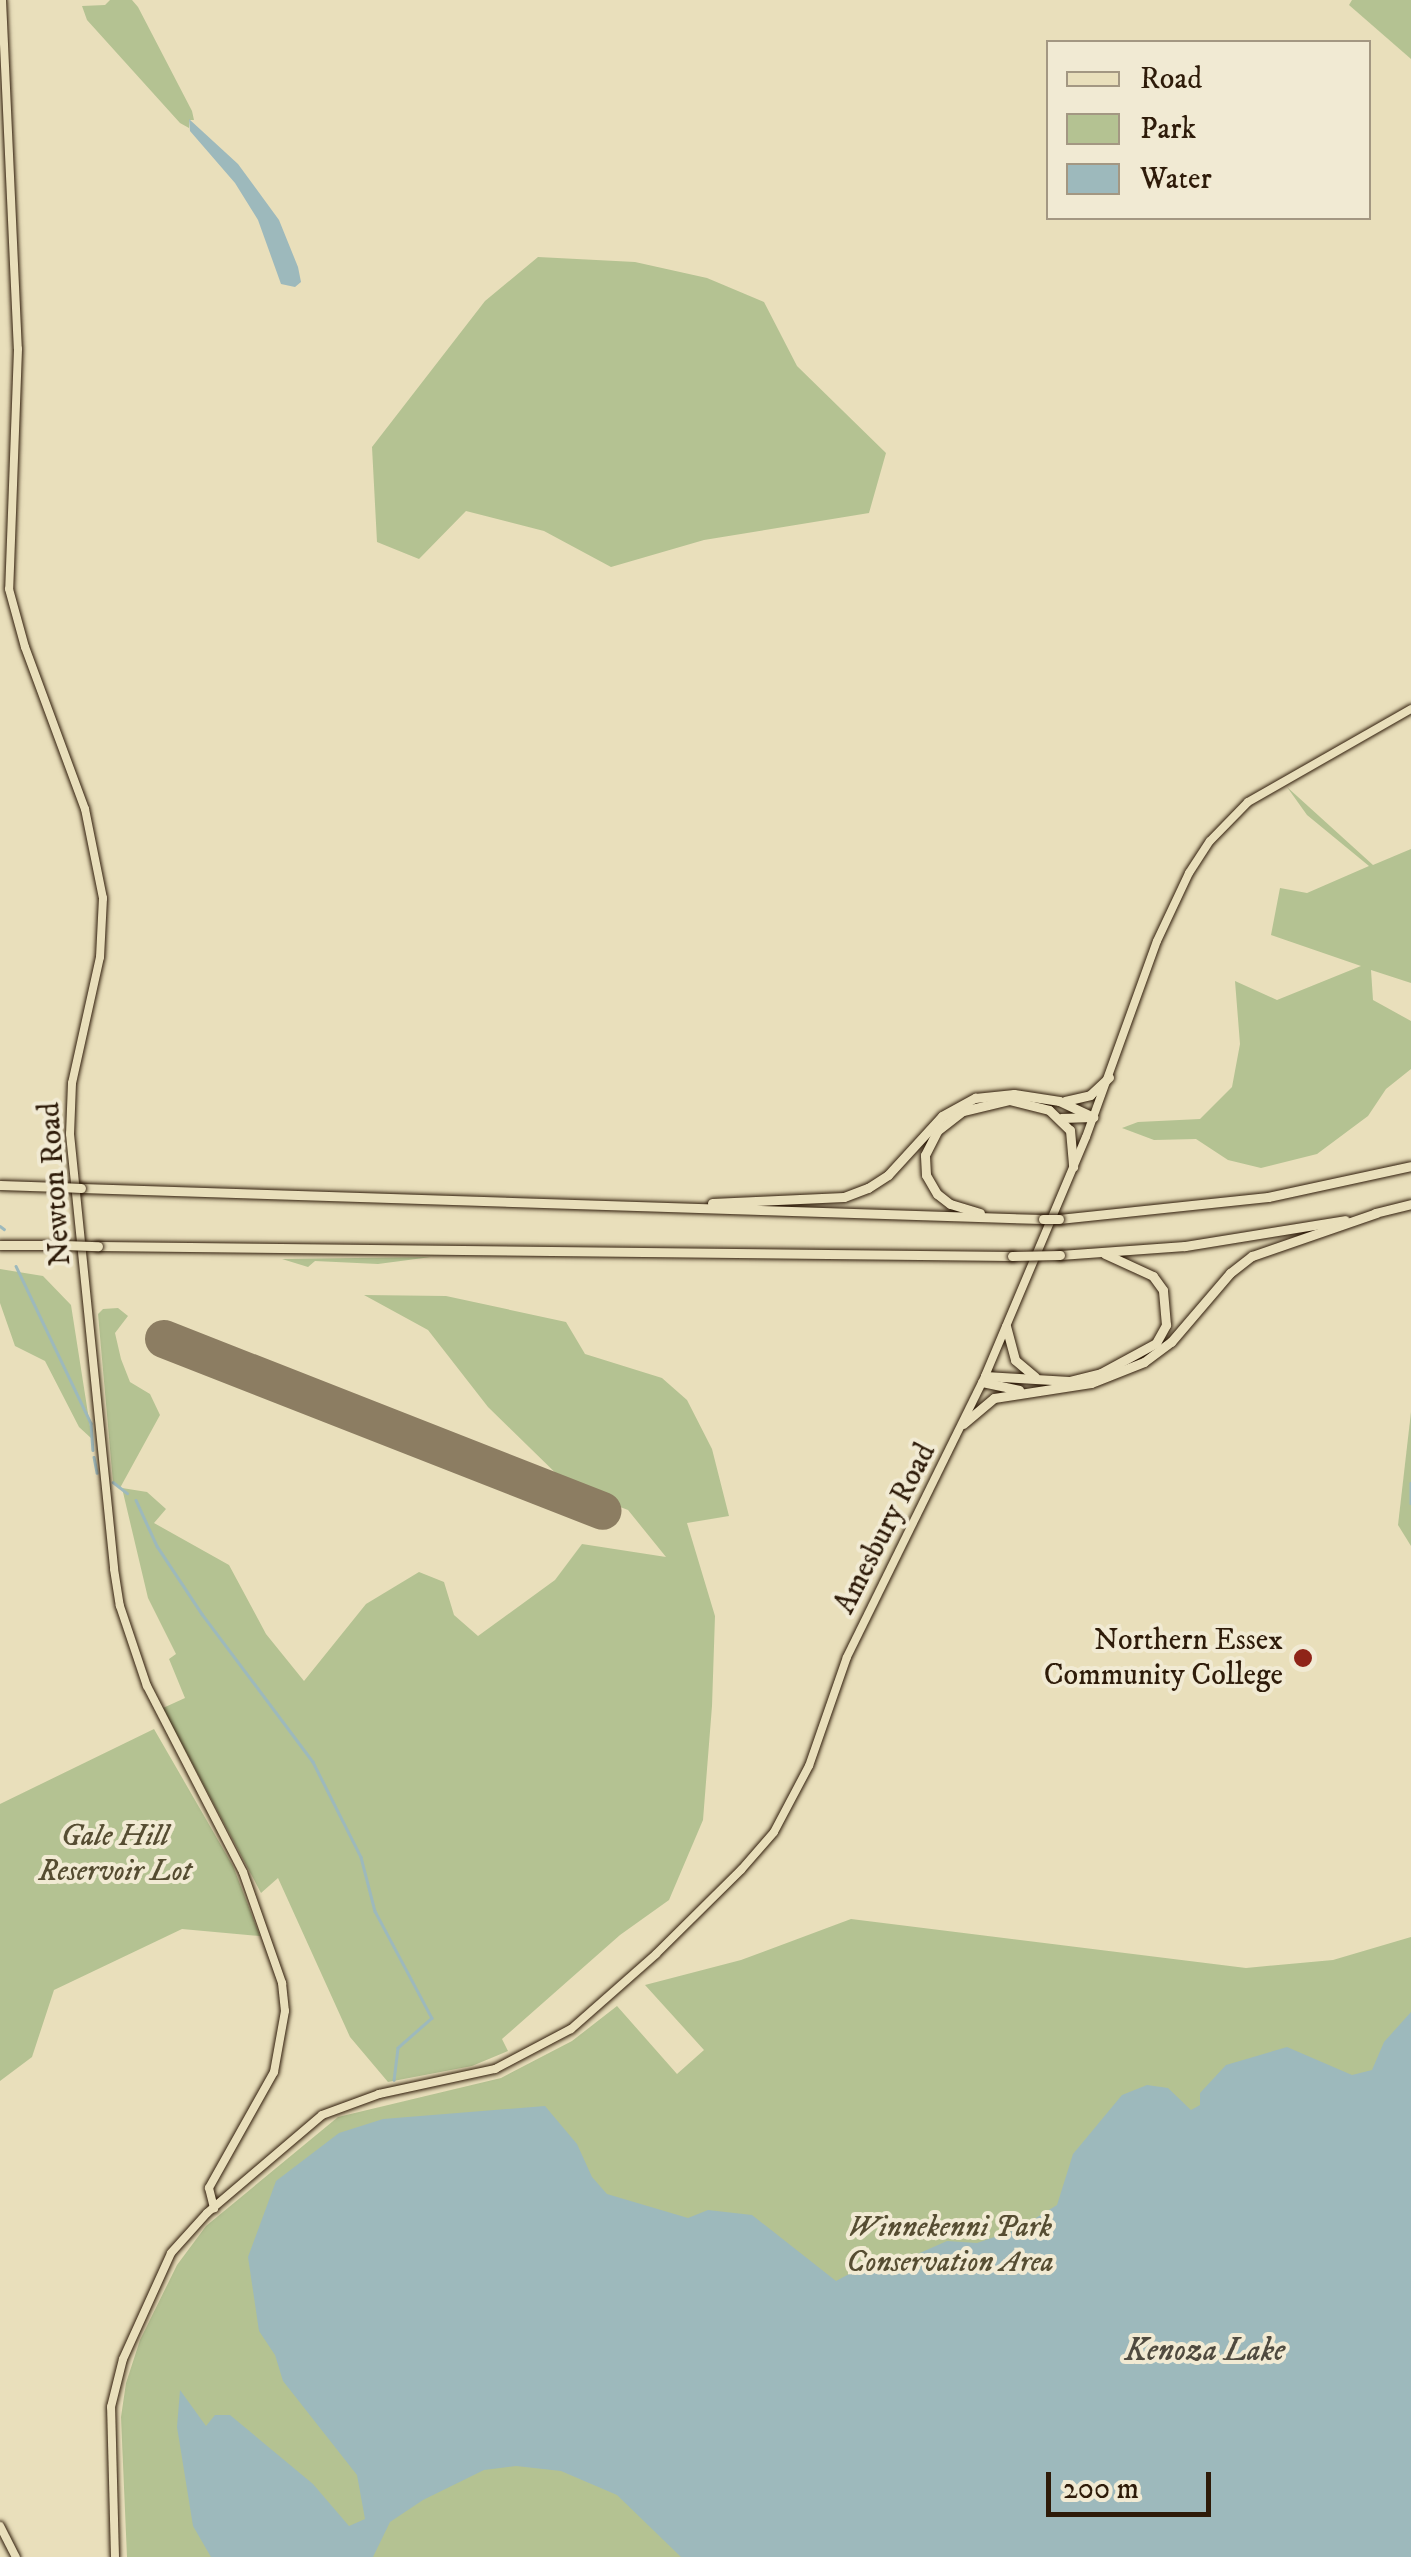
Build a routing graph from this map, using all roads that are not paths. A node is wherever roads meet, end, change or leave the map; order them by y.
1 (2, 0) edge
2 (1411, 708) edge
3 (1109, 1077) junction
4 (1059, 1101) junction
5 (1093, 1117) junction
6 (1061, 1118) junction
7 (1411, 1166) edge
8 (1073, 1167) junction
9 (0, 1186) edge
10 (1411, 1204) edge
11 (639, 1206) junction
12 (1376, 1213) junction
13 (1012, 1219) junction
14 (0, 1245) edge
15 (1101, 1252) junction
16 (1006, 1326) junction
17 (1037, 1378) junction
18 (984, 1379) junction
19 (1026, 1391) junction
20 (962, 1424) junction
21 (217, 2205) junction
22 (0, 2526) edge
23 (16, 2557) edge
24 (115, 2557) edge

1 - 21 main road, Newton Road
2 - 3 main road, Amesbury Road
3 - 4 highway
3 - 5 main road, Amesbury Road
4 - 5 highway
4 - 11 highway
5 - 6 highway
5 - 8 main road, Amesbury Road
6 - 8 highway
6 - 13 highway
7 - 13 highway, bridge
8 - 16 main road, Amesbury Road
9 - 11 highway, bridge
10 - 12 highway
11 - 13 highway
12 - 15 highway
12 - 19 highway
14 - 15 highway, bridge
15 - 17 highway
16 - 17 highway
16 - 18 main road, Amesbury Road
17 - 18 highway
18 - 19 highway
18 - 20 main road, Amesbury Road
19 - 20 highway
20 - 21 main road, Amesbury Road
21 - 24 main road, Amesbury Road
22 - 23 main road

